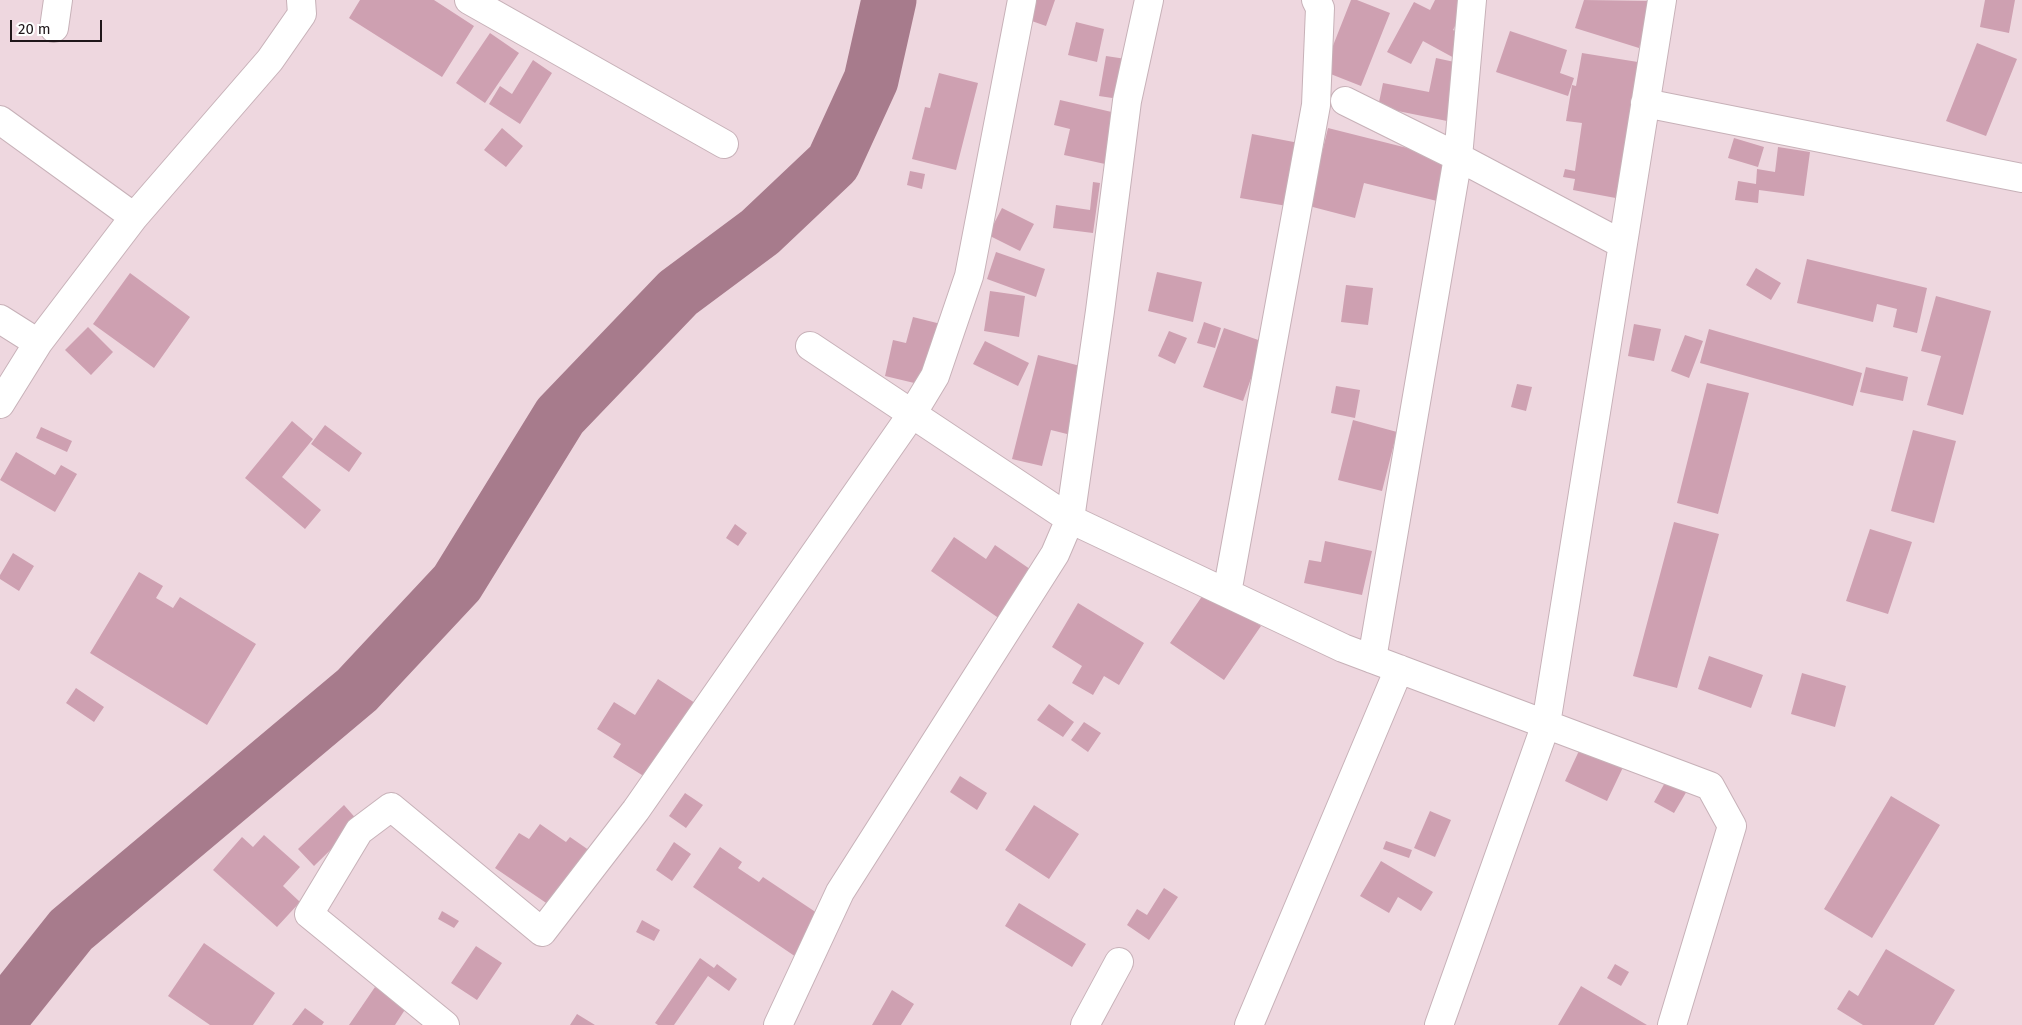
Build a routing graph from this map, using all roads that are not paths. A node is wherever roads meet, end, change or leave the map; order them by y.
1 (58, 0) edge
2 (301, 0) edge
3 (469, 0) edge
4 (1022, 0) edge
5 (1149, 0) edge
6 (1472, 0) edge
7 (1662, 0) edge
8 (1315, 3) edge
9 (54, 28) dead end
10 (1344, 101) dead end
11 (1645, 103) junction
12 (0, 120) edge
13 (724, 144) dead end
14 (1458, 157) junction
15 (2022, 178) edge
16 (134, 217) junction
17 (1622, 244) junction
18 (0, 319) edge
19 (38, 343) junction
20 (810, 346) dead end
21 (0, 404) edge
22 (912, 414) junction
23 (1070, 519) junction
24 (1227, 594) junction
25 (1372, 659) junction
26 (1399, 669) junction
27 (1546, 724) junction
28 (1119, 962) dead end
29 (445, 1025) edge
30 (778, 1025) edge
31 (1085, 1025) edge
32 (1248, 1025) edge
33 (1439, 1025) edge
34 (1672, 1025) edge

1 - 9 street
2 - 16 street
3 - 13 street
4 - 22 street
5 - 23 street
6 - 14 street
7 - 11 street
8 - 24 street
10 - 14 street
11 - 15 street
11 - 17 street
12 - 16 street
14 - 17 street
14 - 25 street
16 - 19 street
17 - 27 street
18 - 19 street
19 - 21 street
20 - 22 street
22 - 23 street
22 - 29 street
23 - 24 street
23 - 30 street
24 - 25 street
25 - 26 street
26 - 27 street
26 - 32 street
27 - 33 street
27 - 34 street
28 - 31 street

